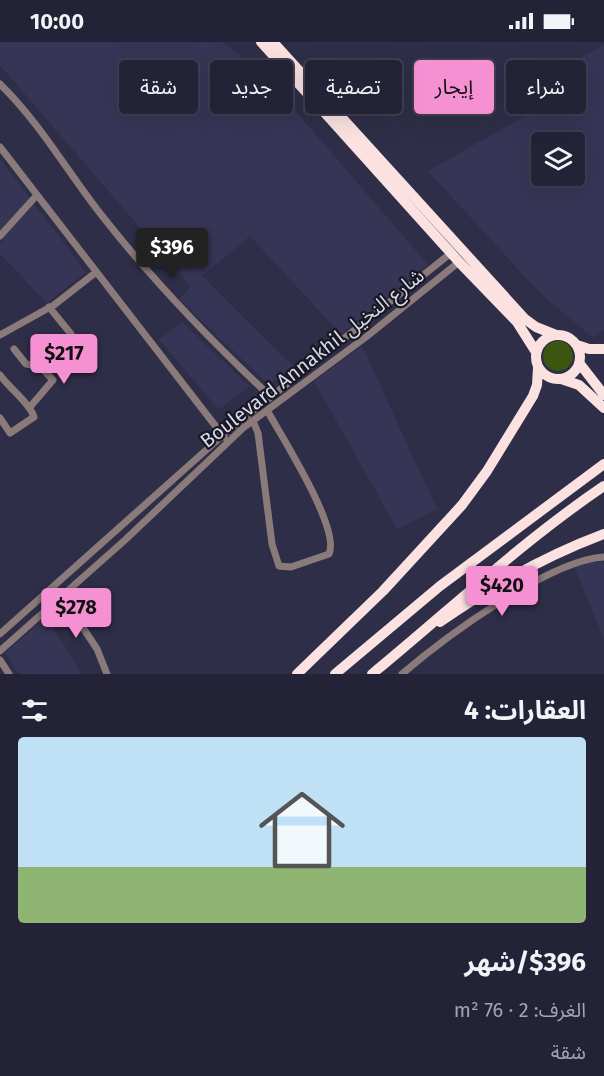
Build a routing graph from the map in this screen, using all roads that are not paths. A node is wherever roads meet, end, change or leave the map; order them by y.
1 (261, 42) edge
2 (275, 43) edge
3 (0, 84) edge
4 (0, 147) edge
5 (37, 195) junction
6 (0, 236) edge
7 (452, 253) junction
8 (459, 262) junction
9 (95, 273) junction
10 (49, 307) junction
11 (0, 335) edge
12 (556, 335) junction
13 (577, 345) junction
14 (14, 349) dead end
15 (604, 349) edge
16 (536, 352) junction
17 (37, 363) junction
18 (580, 364) junction
19 (538, 368) junction
20 (0, 375) edge
21 (561, 379) junction
22 (604, 396) edge
23 (271, 397) junction
24 (30, 407) junction
25 (604, 408) edge
26 (267, 410) junction
27 (0, 418) edge
28 (253, 421) junction
29 (225, 439) junction
30 (604, 464) edge
31 (604, 486) edge
32 (604, 534) edge
33 (604, 557) edge
34 (62, 596) junction
35 (0, 634) edge
36 (0, 651) edge
37 (399, 652) junction
38 (0, 660) edge
39 (406, 672) edge
40 (9, 674) edge
41 (107, 674) edge
42 (297, 674) edge
43 (335, 674) edge
44 (372, 674) edge

1 - 7 highway
2 - 12 highway
3 - 23 street
4 - 5 street
5 - 6 street
5 - 9 street
7 - 8 highway
7 - 23 street, Boulevard Annakhil شارع النخيل
8 - 16 highway
8 - 26 street, Boulevard Annakhil شارع النخيل
9 - 10 street
9 - 29 street
10 - 11 street
10 - 17 street
12 - 13 highway
12 - 16 highway
13 - 15 highway
13 - 18 highway
14 - 17 street
16 - 19 highway
17 - 24 street
18 - 21 highway
18 - 22 highway
19 - 21 highway
19 - 42 highway
20 - 24 street
21 - 25 highway
23 - 29 street, Boulevard Annakhil شارع النخيل
24 - 27 street
26 - 28 street, Boulevard Annakhil شارع النخيل
26 - 28 street
28 - 29 street, Boulevard Annakhil شارع النخيل
29 - 34 street, Boulevard Annakhil شارع النخيل
29 - 35 street, Boulevard Annakhil شارع النخيل
30 - 43 highway
31 - 37 highway
32 - 37 highway
33 - 39 street
34 - 36 street, Boulevard Annakhil شارع النخيل
34 - 41 street
37 - 44 highway
38 - 40 street

